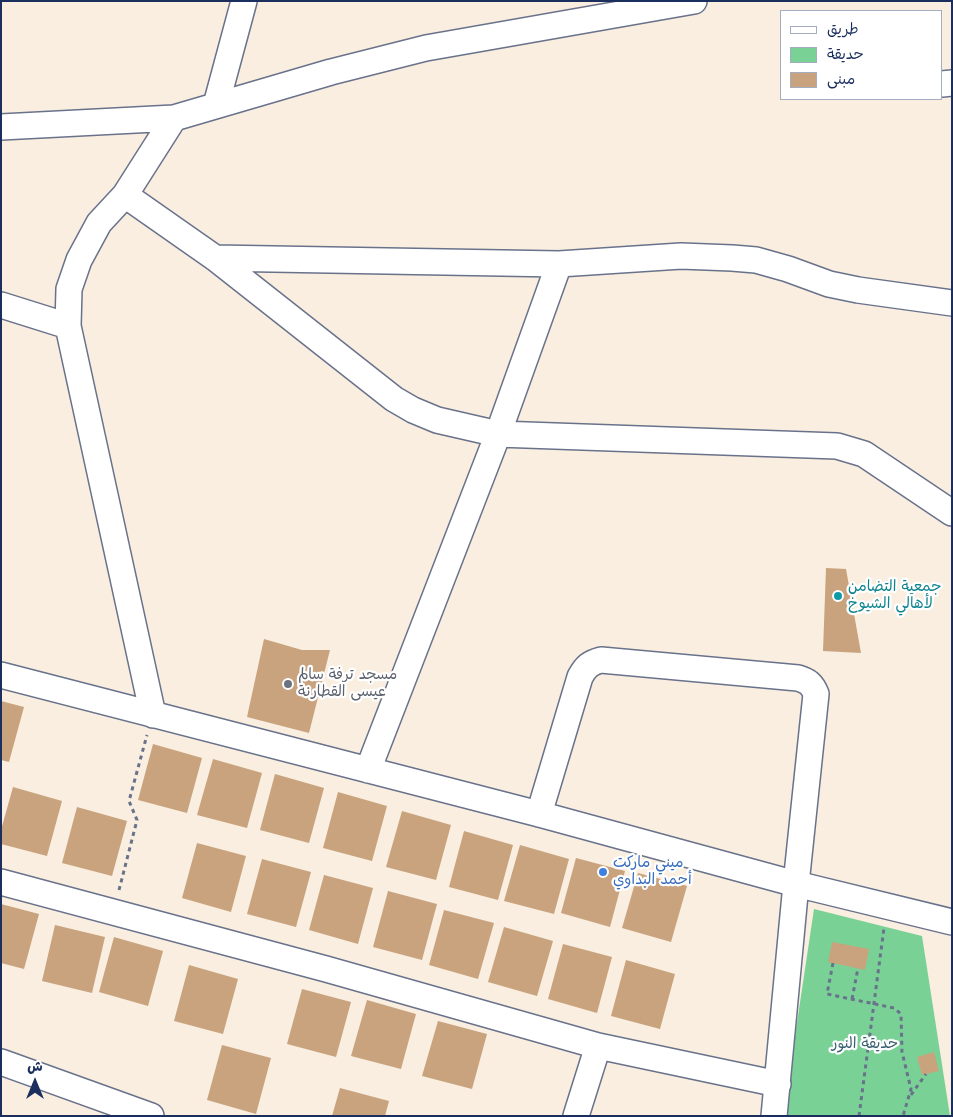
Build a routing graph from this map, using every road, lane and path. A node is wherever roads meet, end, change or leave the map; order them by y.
1 (244, 1) edge
2 (694, 1) edge
3 (216, 105) junction
4 (174, 118) junction
5 (1, 127) edge
6 (126, 195) junction
7 (215, 258) junction
8 (560, 264) junction
9 (952, 303) edge
10 (1, 305) edge
11 (68, 326) junction
12 (498, 434) junction
13 (952, 513) edge
14 (1, 675) edge
15 (153, 715) junction
16 (368, 770) junction
17 (539, 814) junction
18 (1, 882) edge
19 (796, 884) junction
20 (887, 906) junction
21 (114, 912) junction
22 (952, 922) edge
23 (833, 963) dead end
24 (858, 968) dead end
25 (852, 999) junction
26 (874, 1004) junction
27 (598, 1046) junction
28 (1, 1062) edge
29 (926, 1074) dead end
30 (778, 1084) junction
31 (909, 1098) junction
32 (121, 1110) edge
33 (151, 1116) edge
34 (576, 1116) edge
35 (774, 1116) edge
36 (859, 1116) edge
37 (903, 1116) edge

1 - 3 street
2 - 3 street
3 - 4 street
4 - 5 street
4 - 6 street
6 - 7 street
6 - 11 street
7 - 8 street
7 - 12 street
8 - 9 street
8 - 12 street
10 - 11 street
11 - 15 street
12 - 13 street
12 - 16 street
14 - 15 street
15 - 16 street
15 - 21 path
16 - 17 street
17 - 19 street
17 - 19 street
18 - 21 street
19 - 20 street
19 - 30 street
20 - 22 street
20 - 26 path
21 - 27 street
23 - 25 path
24 - 25 path
25 - 26 path
26 - 31 path
26 - 36 path
27 - 30 street
27 - 34 street
28 - 32 street
29 - 31 path
30 - 35 street
31 - 37 path
32 - 33 street

